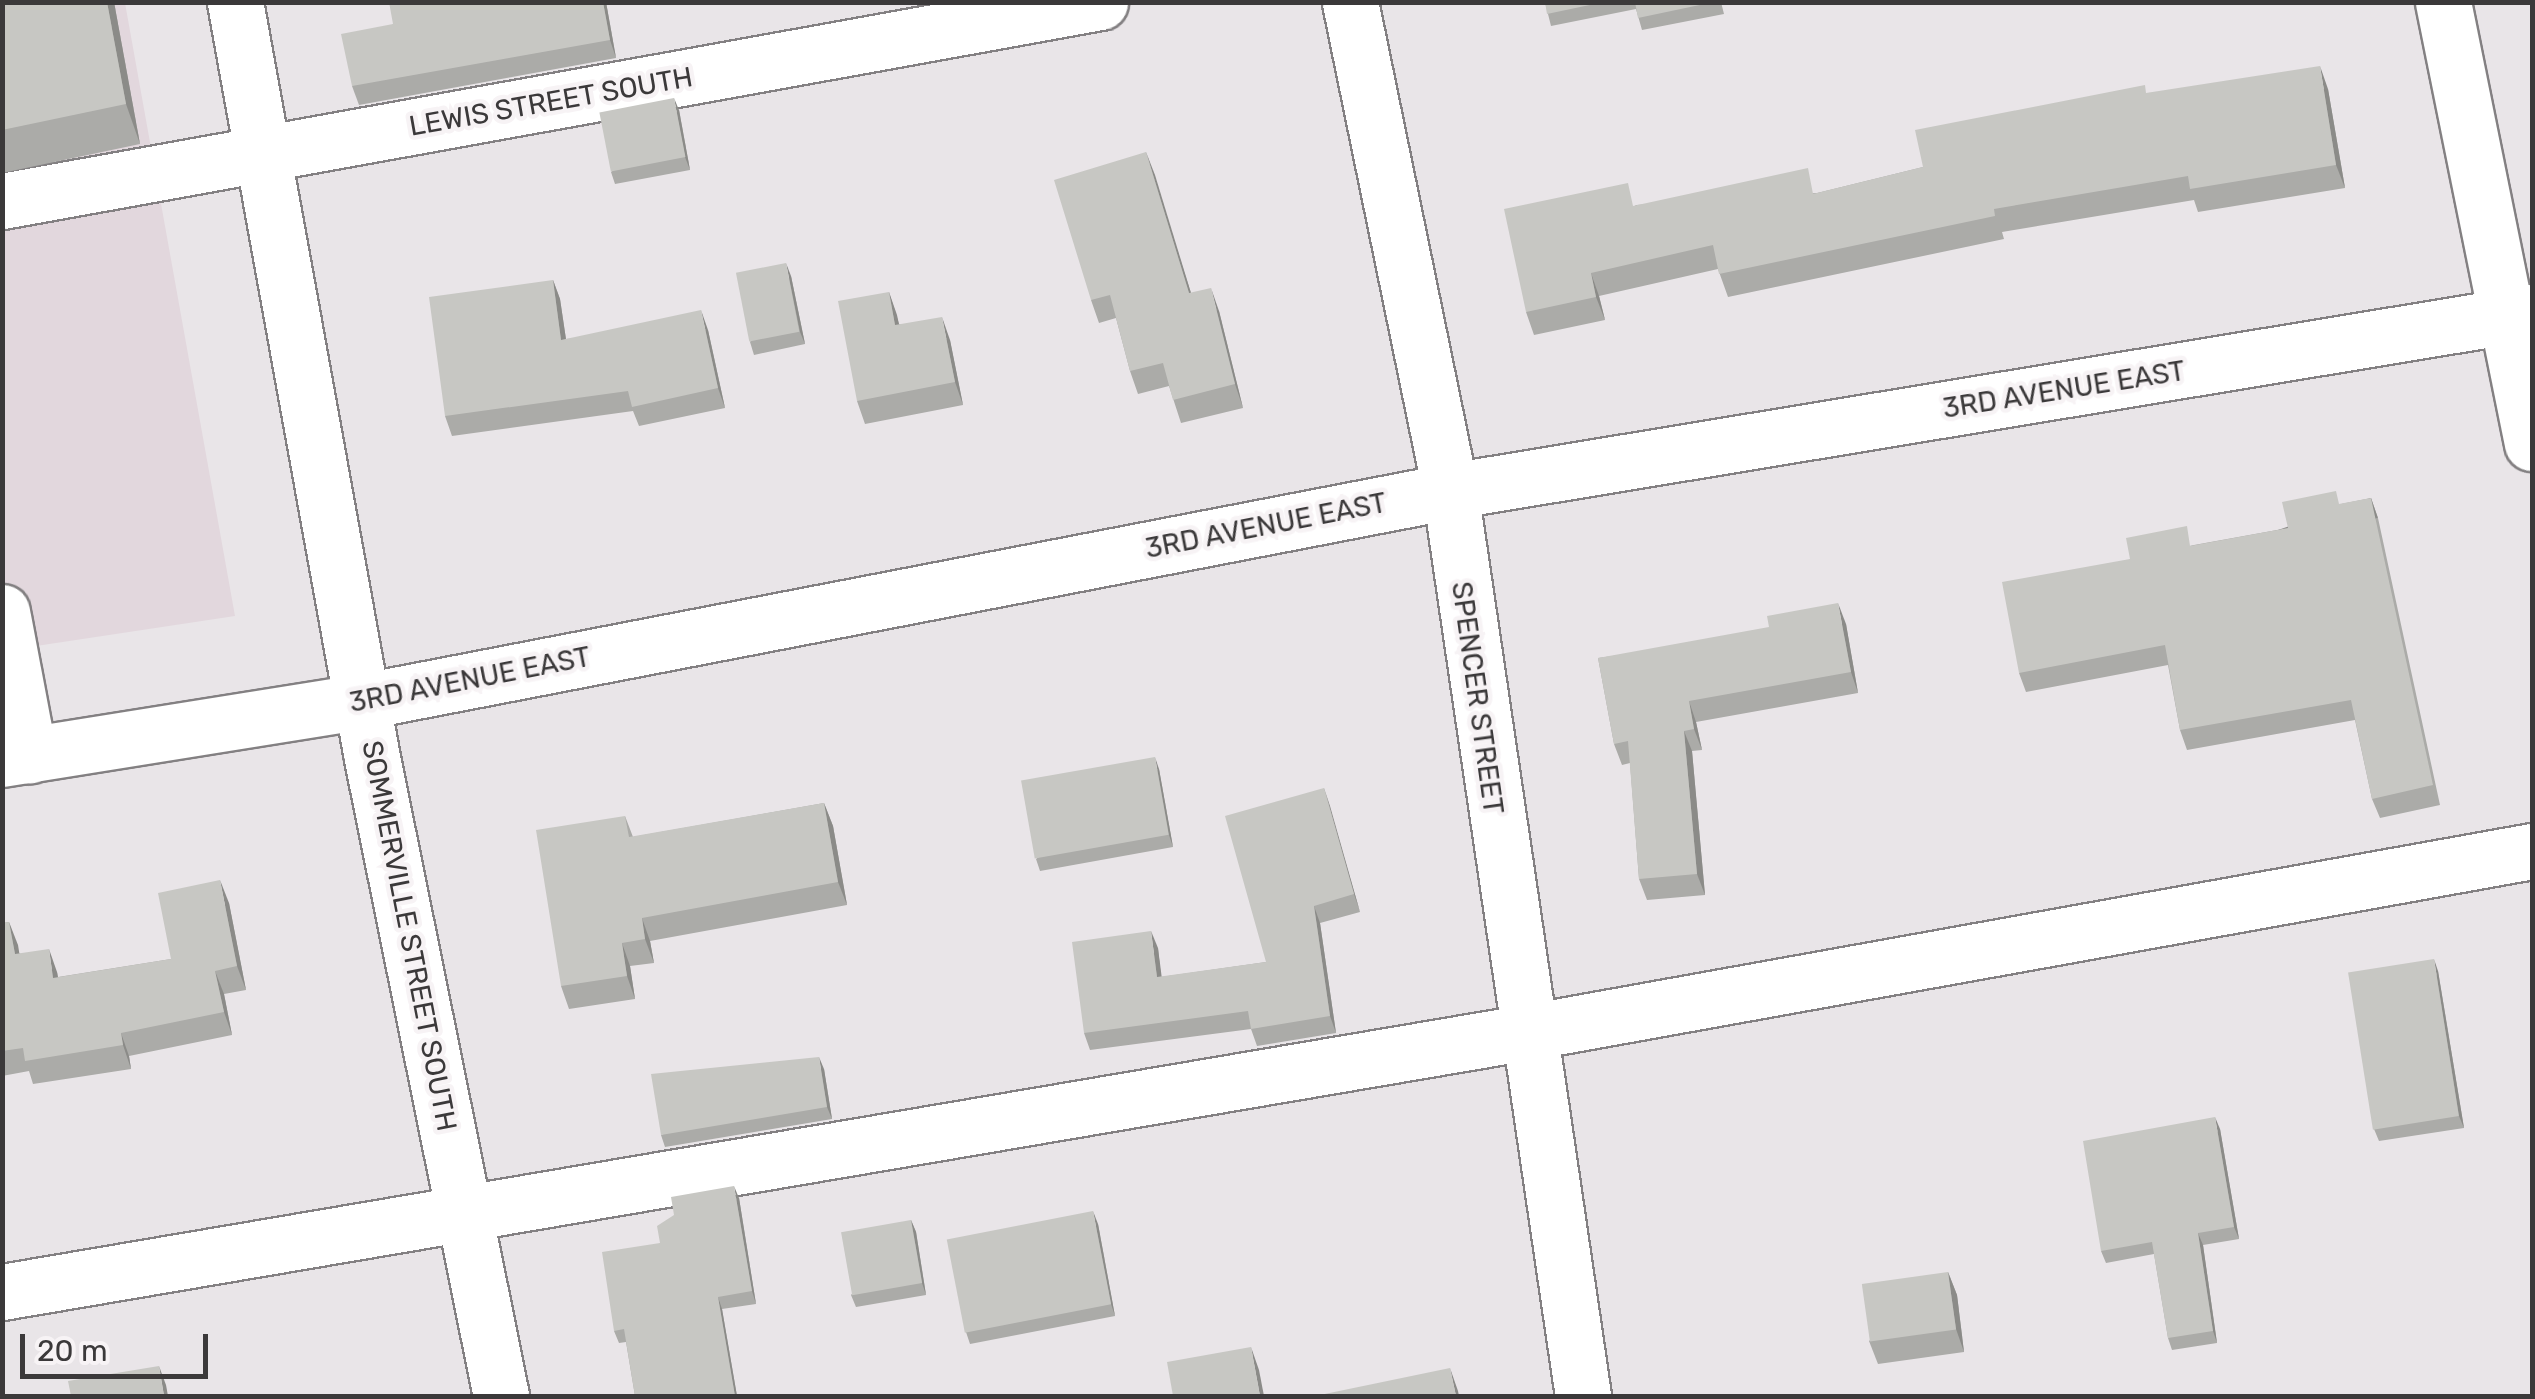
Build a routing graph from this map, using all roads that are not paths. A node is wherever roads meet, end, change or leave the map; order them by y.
1 (234, 2) edge
2 (1100, 2) edge
3 (1350, 2) edge
4 (2443, 2) edge
5 (263, 155) junction
6 (2, 202) edge
7 (2520, 315) edge
8 (2532, 443) edge
9 (1450, 491) junction
10 (2, 612) edge
11 (364, 701) junction
12 (16, 757) edge
13 (2532, 851) edge
14 (1528, 1032) junction
15 (464, 1213) junction
16 (2, 1292) edge
17 (501, 1396) edge
18 (1584, 1396) edge

1 - 5 street, SOMMERVILLE STREET SOUTH
2 - 5 street, LEWIS STREET SOUTH
3 - 9 street, SPENCER STREET
4 - 7 street
5 - 6 street, LEWIS STREET SOUTH
5 - 11 street, SOMMERVILLE STREET SOUTH
7 - 8 street
7 - 9 street, 3RD AVENUE EAST
9 - 11 street, 3RD AVENUE EAST
9 - 14 street, SPENCER STREET
10 - 12 street
11 - 12 street, 3RD AVENUE EAST
11 - 15 street, SOMMERVILLE STREET SOUTH
13 - 14 street
14 - 15 street
14 - 18 street, SPENCER STREET
15 - 16 street
15 - 17 street, SOMMERVILLE STREET SOUTH

